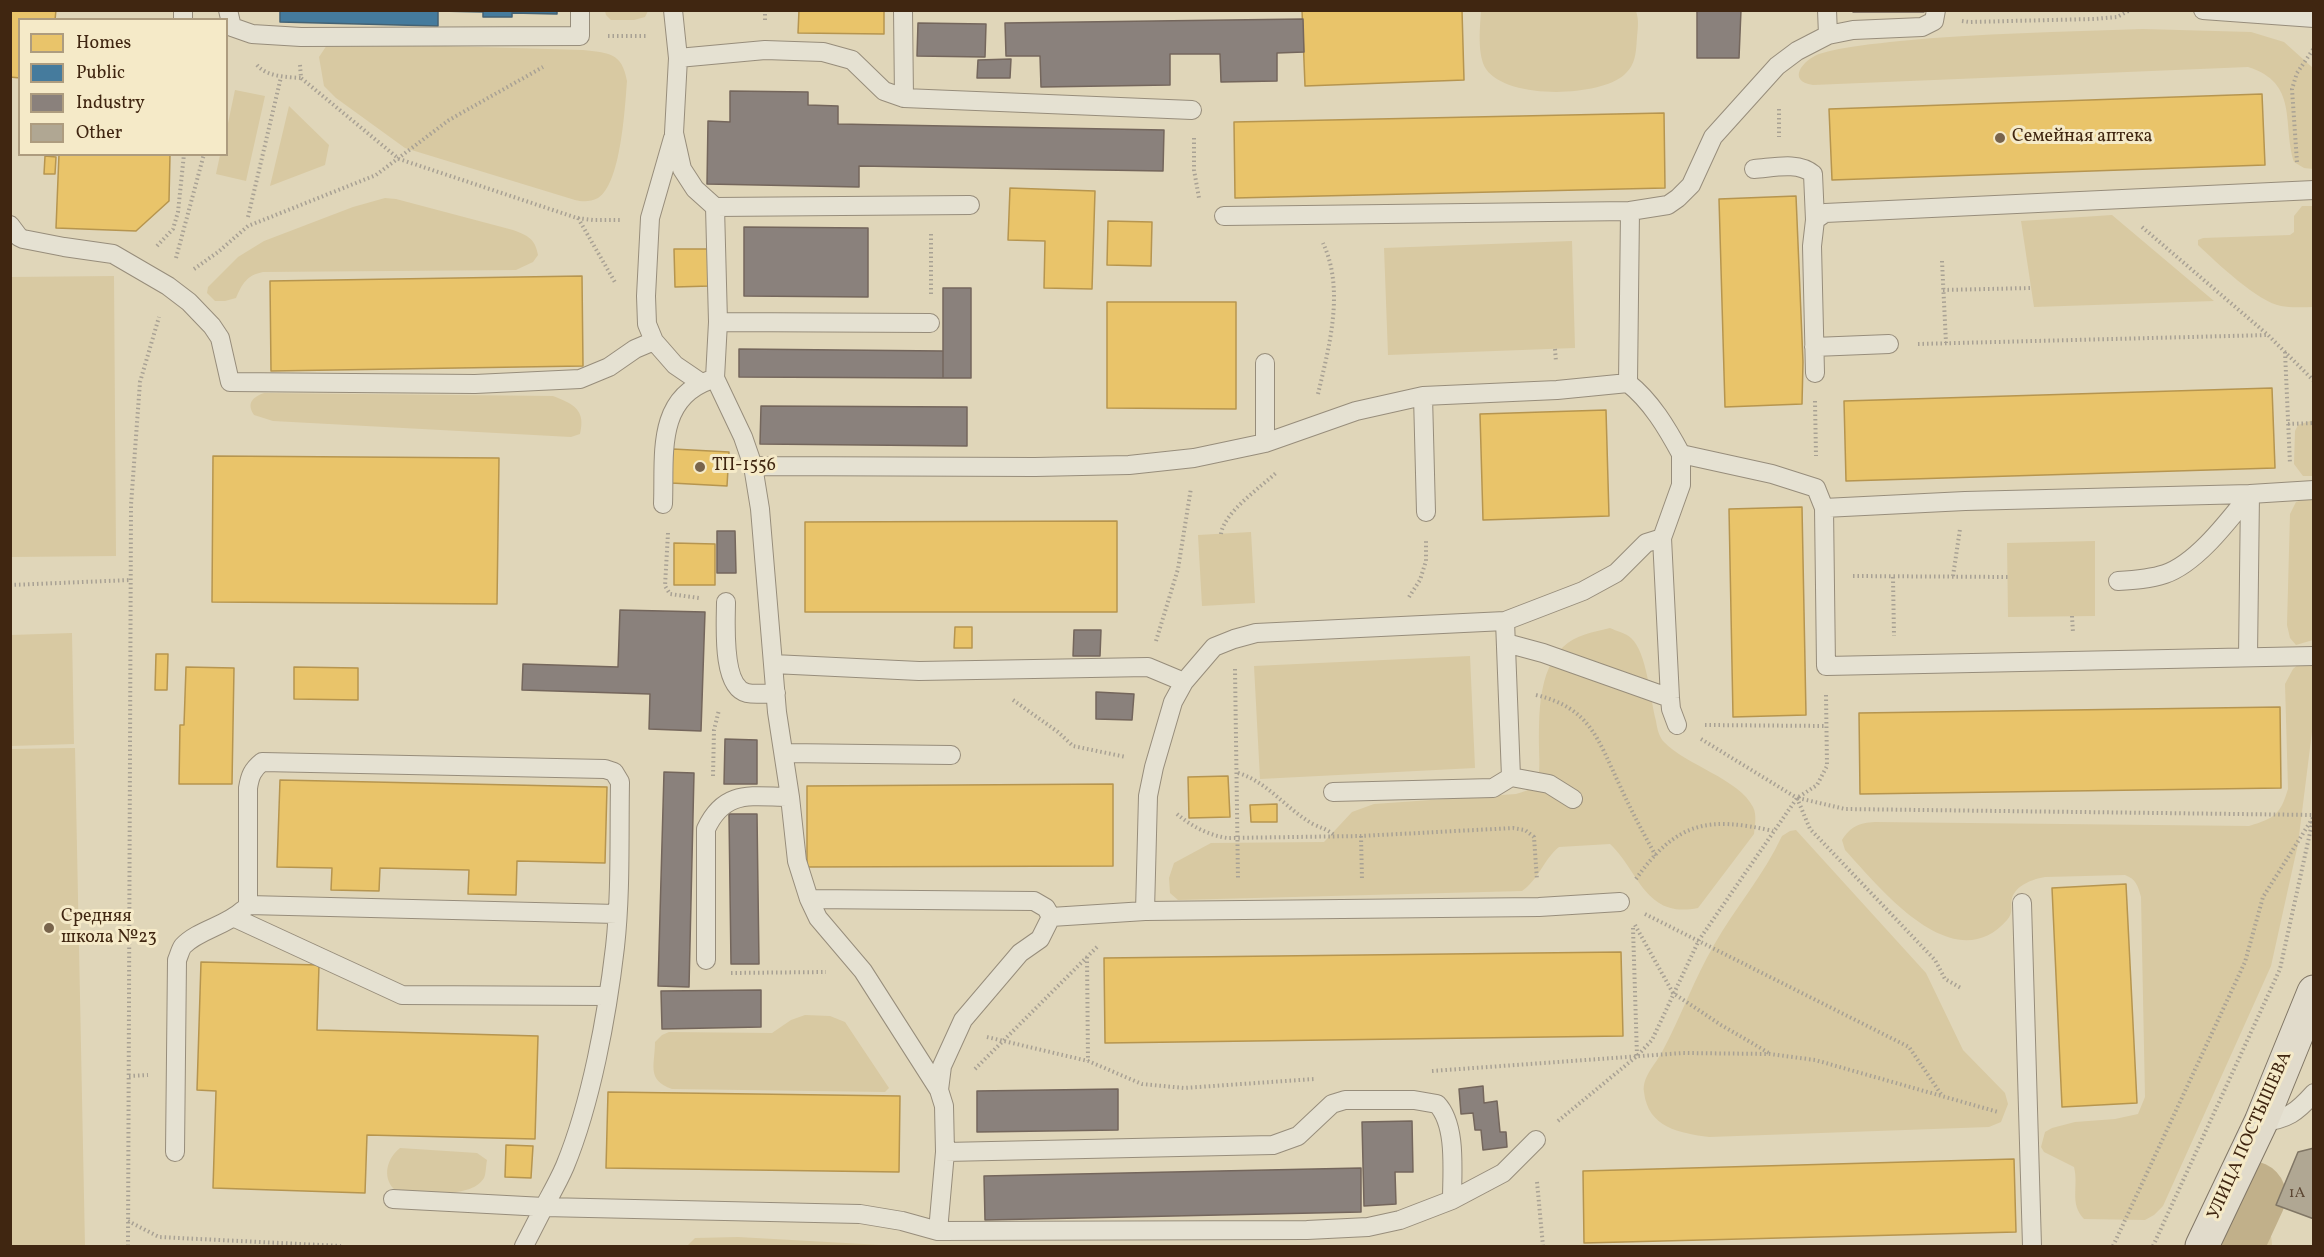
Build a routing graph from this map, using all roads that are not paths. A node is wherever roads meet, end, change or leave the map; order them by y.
1 (228, 10) edge
2 (580, 10) edge
3 (674, 10) edge
4 (903, 10) edge
5 (1827, 10) edge
6 (2203, 10) edge
7 (1936, 11) edge
8 (2313, 18) edge
9 (1828, 35) junction
10 (678, 58) junction
11 (903, 98) junction
12 (1192, 110) road end
13 (674, 133) junction
14 (1754, 169) dead end
15 (2306, 190) edge
16 (970, 205) dead end
17 (715, 207) junction
18 (1630, 211) junction
19 (1224, 216) road end
20 (1815, 220) junction
21 (10, 225) edge
22 (718, 322) junction
23 (930, 323) road end
24 (654, 341) junction
25 (1889, 345) dead end
26 (1814, 347) junction
27 (1264, 363) dead end
28 (1815, 373) dead end
29 (708, 380) junction
30 (1628, 383) junction
31 (1423, 396) junction
32 (1265, 443) junction
33 (1681, 454) junction
34 (753, 466) junction
35 (2313, 490) edge
36 (2250, 494) junction
37 (663, 504) dead end
38 (1824, 508) junction
39 (1426, 512) road end
40 (1662, 538) junction
41 (2118, 581) dead end
42 (726, 602) road end
43 (1505, 621) junction
44 (1506, 643) junction
45 (2313, 656) edge
46 (2248, 657) junction
47 (773, 664) junction
48 (1184, 682) junction
49 (776, 693) junction
50 (1670, 698) junction
51 (1677, 725) road end
52 (784, 753) junction
53 (951, 755) dead end
54 (1511, 777) junction
55 (1333, 792) dead end
56 (790, 797) junction
57 (1573, 799) dead end
58 (809, 899) junction
59 (1620, 902) road end
60 (2022, 903) dead end
61 (248, 904) junction
62 (1145, 911) junction
63 (617, 914) junction
64 (1051, 917) junction
65 (235, 918) junction
66 (706, 960) road end
67 (2313, 992) edge
68 (608, 996) junction
69 (2313, 1093) edge
70 (942, 1098) junction
71 (2261, 1122) junction
72 (1536, 1140) road end
73 (175, 1152) dead end
74 (945, 1152) junction
75 (393, 1199) dead end
76 (1452, 1200) junction
77 (544, 1207) junction
78 (938, 1231) junction
79 (524, 1246) edge
80 (2032, 1246) edge
81 (2202, 1246) edge

1 - 2 lane
3 - 10 lane
4 - 11 lane
5 - 9 lane
6 - 8 lane
7 - 9 lane
9 - 18 lane
10 - 11 lane
10 - 13 lane
11 - 12 lane
13 - 17 lane
13 - 24 lane
14 - 20 lane
15 - 20 lane
16 - 17 lane
17 - 22 lane
18 - 19 lane
18 - 30 lane
20 - 26 lane
21 - 24 lane
22 - 23 lane
22 - 29 lane
24 - 29 lane
25 - 26 lane
26 - 28 lane
27 - 32 lane
29 - 34 lane
29 - 37 lane
30 - 31 lane
30 - 33 lane
31 - 32 lane
31 - 39 lane
32 - 34 lane
33 - 38 lane
33 - 40 lane
34 - 47 lane
35 - 36 lane
36 - 38 lane
36 - 41 lane
36 - 46 lane
38 - 46 lane
40 - 43 lane
40 - 50 lane
42 - 49 lane
43 - 44 lane
43 - 48 lane
44 - 50 lane
44 - 54 lane
45 - 46 lane
47 - 48 lane
47 - 49 lane
48 - 62 lane
49 - 52 lane
50 - 51 lane
52 - 53 lane
52 - 56 lane
54 - 55 lane
54 - 57 lane
56 - 58 lane
56 - 66 lane
58 - 64 lane
58 - 70 lane
59 - 62 lane
60 - 80 lane
61 - 63 lane
61 - 63 lane
61 - 65 lane
62 - 64 lane
63 - 68 lane
64 - 70 lane
65 - 68 lane
65 - 73 lane
67 - 71 main road, УЛИЦА ПОСТЫШЕВА
68 - 77 lane
69 - 71 lane
70 - 74 lane
71 - 81 main road, УЛИЦА ПОСТЫШЕВА
72 - 76 lane
74 - 76 lane
74 - 78 lane
75 - 77 lane
76 - 78 lane
77 - 78 lane
77 - 79 lane

